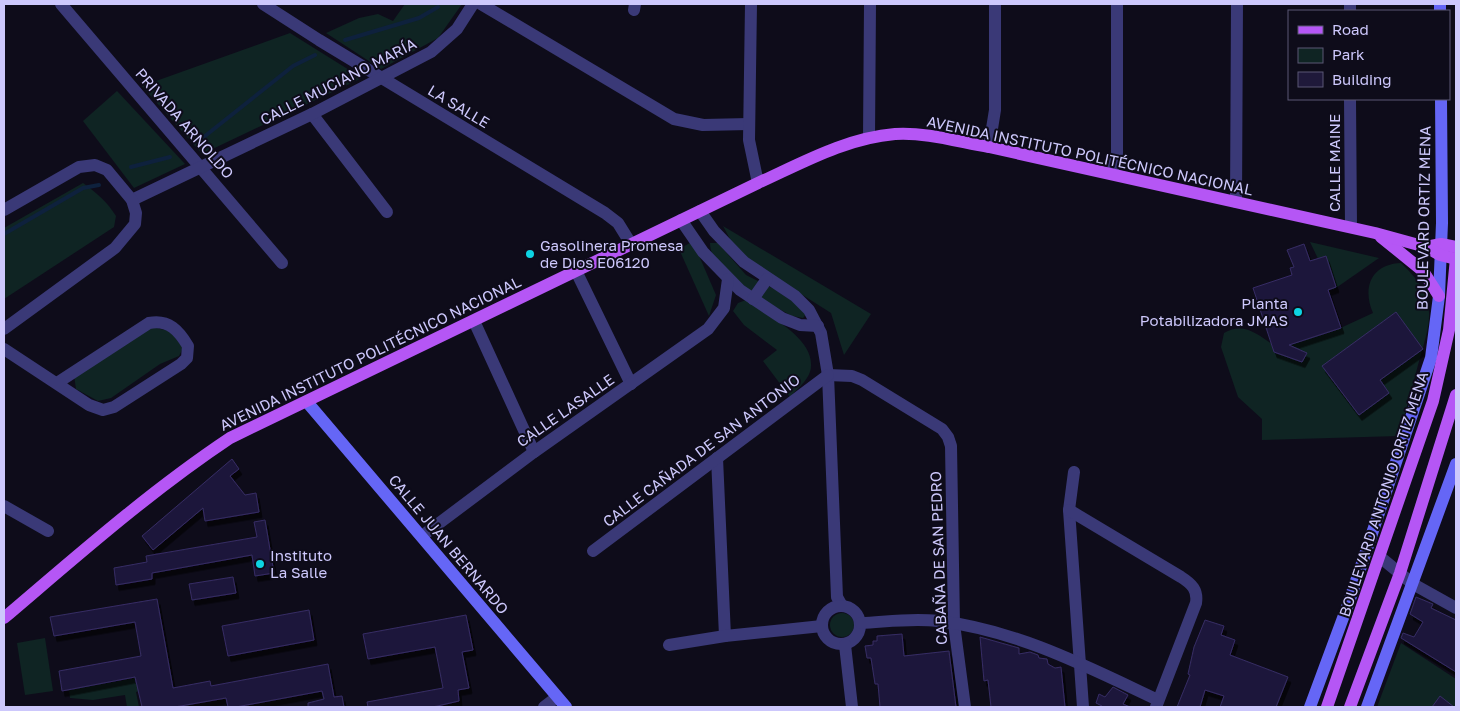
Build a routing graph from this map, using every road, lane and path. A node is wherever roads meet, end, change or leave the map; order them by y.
1 (61, 4) edge
2 (263, 4) edge
3 (473, 4) edge
4 (751, 4) edge
5 (870, 4) edge
6 (995, 4) edge
7 (1117, 4) edge
8 (1237, 4) edge
9 (490, 5) edge
10 (383, 78) junction
11 (1350, 100) edge
12 (1441, 100) edge
13 (312, 114) junction
14 (749, 124) junction
15 (869, 137) junction
16 (989, 147) junction
17 (201, 167) junction
18 (1112, 174) junction
19 (758, 182) junction
20 (132, 200) junction
21 (1236, 202) junction
22 (4, 210) edge
23 (700, 210) junction
24 (387, 212) dead end
25 (681, 220) junction
26 (1351, 228) junction
27 (1375, 233) junction
28 (631, 244) junction
29 (1456, 247) edge
30 (1440, 249) junction
31 (1456, 258) edge
32 (282, 263) dead end
33 (576, 271) junction
34 (728, 279) junction
35 (767, 279) junction
36 (1439, 296) junction
37 (753, 299) junction
38 (474, 320) junction
39 (818, 326) junction
40 (4, 329) edge
41 (4, 349) edge
42 (828, 375) junction
43 (57, 383) junction
44 (632, 384) junction
45 (1456, 395) edge
46 (307, 402) junction
47 (534, 452) junction
48 (716, 458) junction
49 (1456, 464) edge
50 (1074, 472) dead end
51 (4, 506) edge
52 (1069, 510) junction
53 (48, 531) dead end
54 (422, 536) junction
55 (593, 551) dead end
56 (1380, 557) junction
57 (1400, 574) junction
58 (1413, 584) junction
59 (842, 606) junction
60 (1456, 608) edge
61 (4, 618) edge
62 (861, 623) junction
63 (954, 624) junction
64 (822, 626) junction
65 (725, 636) junction
66 (844, 644) junction
67 (670, 645) dead end
68 (1079, 663) junction
69 (557, 697) junction
70 (1157, 703) edge
71 (544, 707) edge
72 (566, 707) edge
73 (852, 707) edge
74 (965, 707) edge
75 (1083, 707) edge
76 (1310, 707) edge
77 (1328, 707) edge
78 (1350, 707) edge
79 (1367, 707) edge

1 - 17 street, PRIVADA ARNOLDO
2 - 10 street, LA SALLE
3 - 10 street, CALLE MUCIANO MARÍA
4 - 14 street
5 - 15 street
6 - 16 street
7 - 18 street
8 - 21 street
9 - 14 street
10 - 13 street, CALLE MUCIANO MARÍA
10 - 28 street, LA SALLE
11 - 26 street, CALLE MAINE
12 - 30 street, BOULEVARD ORTIZ MENA
13 - 17 street, CALLE MUCIANO MARÍA
13 - 24 street
14 - 19 street
15 - 16 main road, AVENIDA INSTITUTO POLITÉCNICO NACIONAL
15 - 19 main road, AVENIDA INSTITUTO POLITÉCNICO NACIONAL
16 - 18 main road, AVENIDA INSTITUTO POLITÉCNICO NACIONAL
17 - 20 street, CALLE MUCIANO MARÍA
17 - 32 street, PRIVADA ARNOLDO
18 - 21 main road, AVENIDA INSTITUTO POLITÉCNICO NACIONAL
19 - 23 main road, AVENIDA INSTITUTO POLITÉCNICO NACIONAL
20 - 22 street
20 - 40 street
21 - 26 main road, AVENIDA INSTITUTO POLITÉCNICO NACIONAL
23 - 25 main road, AVENIDA INSTITUTO POLITÉCNICO NACIONAL
23 - 35 street
25 - 28 main road, AVENIDA INSTITUTO POLITÉCNICO NACIONAL
25 - 34 street
26 - 27 main road, AVENIDA INSTITUTO POLITÉCNICO NACIONAL
27 - 30 main road, AVENIDA INSTITUTO POLITÉCNICO NACIONAL
27 - 36 main road
28 - 33 main road, AVENIDA INSTITUTO POLITÉCNICO NACIONAL
29 - 30 main road, AVENIDA INSTITUTO POLITÉCNICO NACIONAL
30 - 31 main road, AVENIDA INSTITUTO POLITÉCNICO NACIONAL
30 - 36 street, BOULEVARD ORTIZ MENA
31 - 56 main road, BOULEVARD ANTONIO ORTIZ MENA
33 - 38 main road, AVENIDA INSTITUTO POLITÉCNICO NACIONAL
33 - 44 street
34 - 37 street
34 - 44 street, CALLE LASALLE
35 - 37 street
35 - 39 street
36 - 76 street, BOULEVARD ORTIZ MENA
37 - 39 street
38 - 46 main road, AVENIDA INSTITUTO POLITÉCNICO NACIONAL
38 - 47 street
39 - 42 street
41 - 43 street
42 - 48 street, CALLE CAÑADA DE SAN ANTONIO
42 - 59 street
42 - 63 street, CABAÑA DE SAN PEDRO
43 - 43 street
44 - 47 street, CALLE LASALLE
45 - 57 main road
46 - 54 street, CALLE JUAN BERNARDO
46 - 61 main road, AVENIDA INSTITUTO POLITÉCNICO NACIONAL
47 - 54 street, CALLE LASALLE
48 - 55 street, CALLE CAÑADA DE SAN ANTONIO
48 - 65 street
49 - 58 street
50 - 52 street
51 - 53 street
52 - 68 street
52 - 70 street
54 - 69 street, CALLE JUAN BERNARDO
56 - 57 street
56 - 77 main road, BOULEVARD ANTONIO ORTIZ MENA
57 - 58 street
57 - 78 main road
58 - 60 street
58 - 79 street
59 - 62 street
59 - 64 street
62 - 63 street
62 - 66 street
63 - 68 street
63 - 74 street, CABAÑA DE SAN PEDRO
64 - 65 street
64 - 66 street
65 - 67 street
66 - 73 street
68 - 70 street
68 - 75 street
69 - 71 street
69 - 72 street, CALLE JUAN BERNARDO

